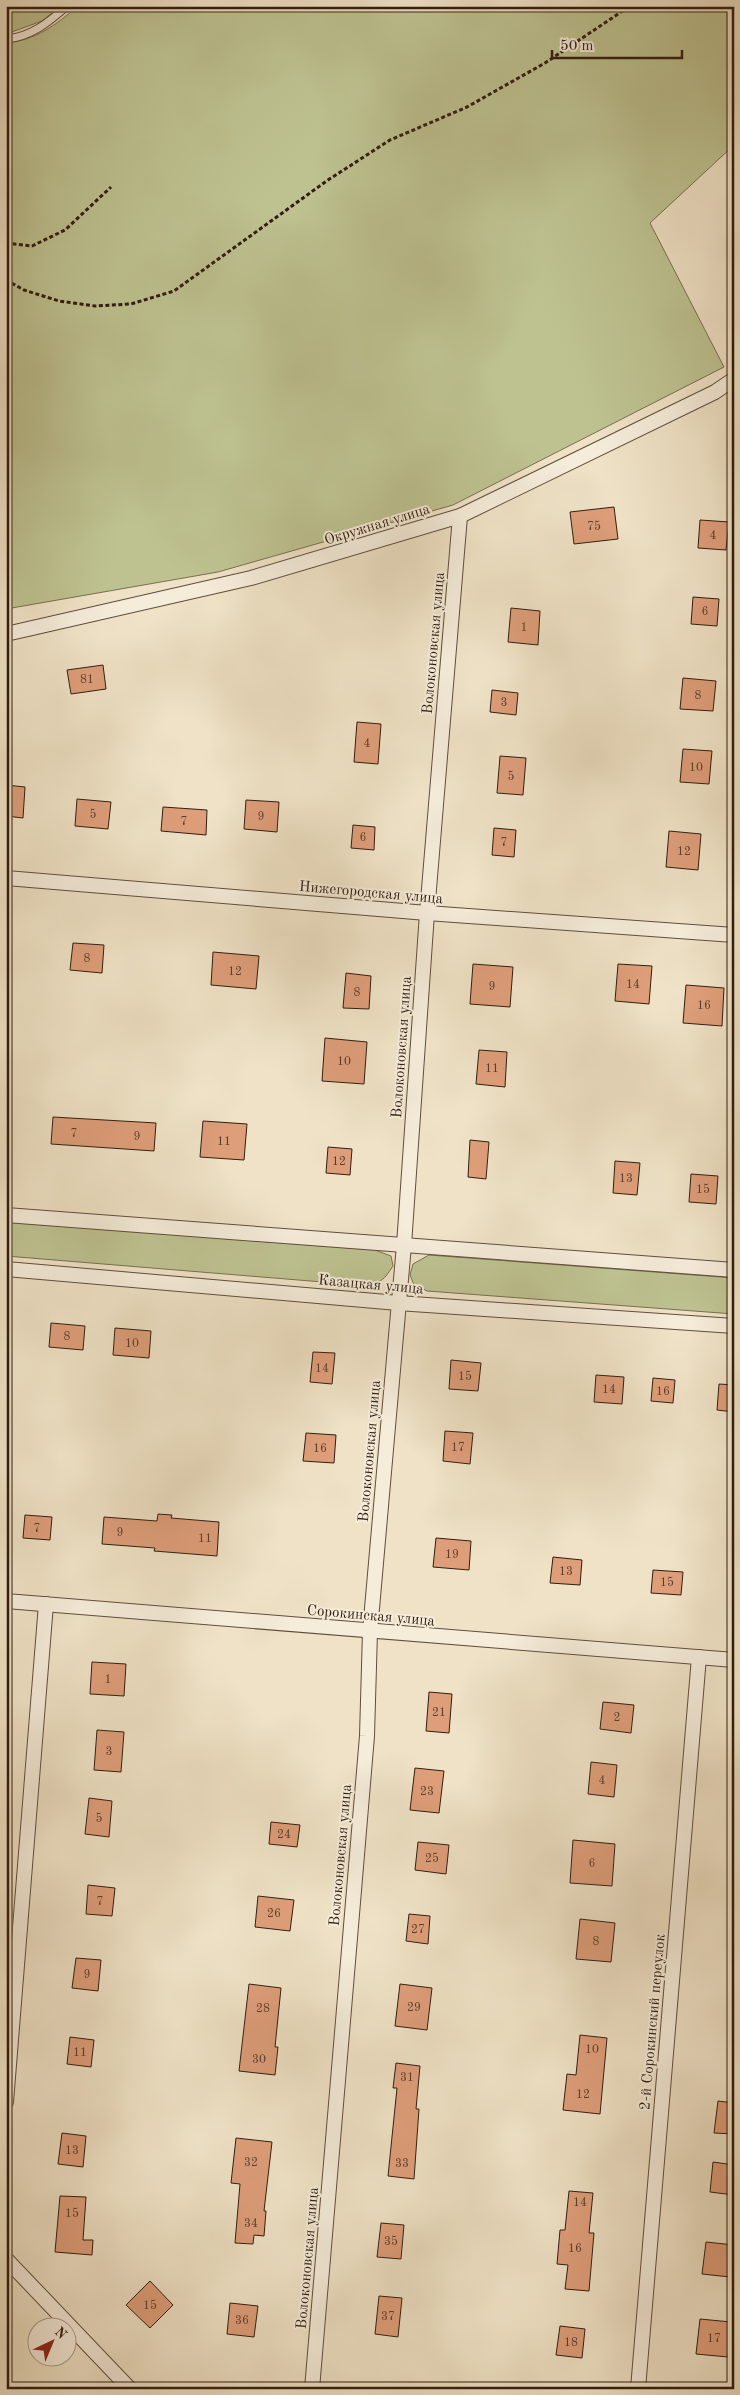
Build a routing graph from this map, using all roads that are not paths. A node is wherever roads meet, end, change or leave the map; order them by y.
1 (67, 6) edge
2 (6, 39) edge
3 (734, 379) edge
4 (460, 516) junction
5 (6, 634) edge
6 (6, 878) edge
7 (427, 913) junction
8 (734, 936) edge
9 (6, 1215) edge
10 (404, 1245) junction
11 (6, 1269) edge
12 (734, 1270) edge
13 (398, 1303) junction
14 (734, 1326) edge
15 (6, 1601) edge
16 (46, 1604) junction
17 (370, 1631) junction
18 (699, 1657) junction
19 (734, 1660) edge
20 (6, 2102) edge
21 (6, 2258) edge
22 (130, 2389) edge
23 (312, 2389) edge
24 (638, 2389) edge

1 - 2 lane
3 - 4 street, Окружная улица
4 - 5 street, Окружная улица
4 - 7 street, Волоконовская улица
6 - 7 street, Нижегородская улица
7 - 8 street, Нижегородская улица
7 - 10 street, Волоконовская улица
9 - 10 street
10 - 12 street
10 - 13 street, Волоконовская улица
11 - 13 street, Казацкая улица
13 - 14 street, Казацкая улица
13 - 17 street, Волоконовская улица
15 - 16 street, Сорокинская улица
16 - 17 street, Сорокинская улица
16 - 20 street
17 - 18 street, Сорокинская улица
17 - 23 street, Волоконовская улица
18 - 19 street, Сорокинская улица
18 - 24 street, 2-й Сорокинский переулок
21 - 22 street

